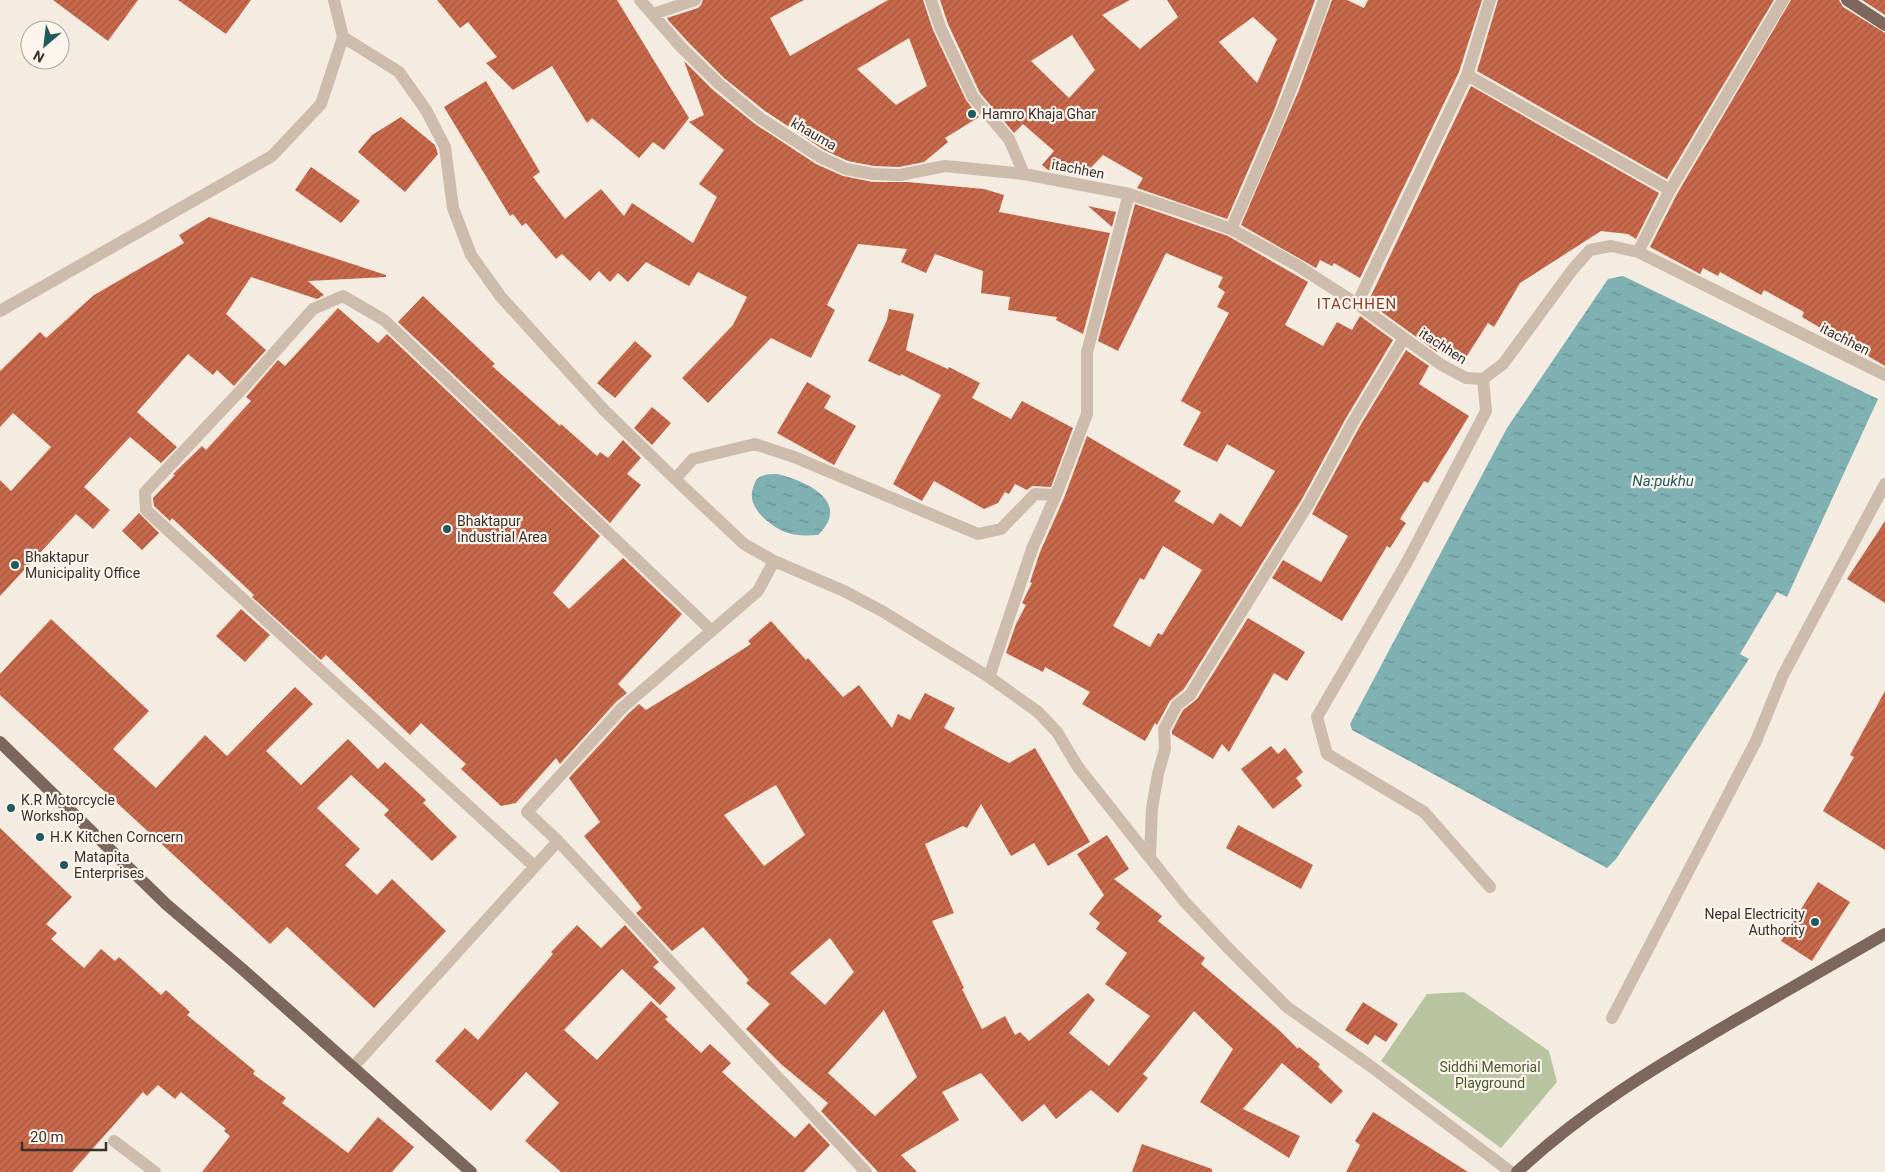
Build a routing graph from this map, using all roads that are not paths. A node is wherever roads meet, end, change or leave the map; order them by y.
1 (334, 0) edge
2 (640, 0) edge
3 (695, 0) edge
4 (931, 0) edge
5 (1324, 0) edge
6 (1490, 0) edge
7 (1783, 0) edge
8 (1847, 0) edge
9 (653, 14) junction
10 (1885, 26) edge
11 (343, 37) junction
12 (1467, 75) junction
13 (1024, 174) junction
14 (1670, 190) junction
15 (1130, 194) junction
16 (1231, 229) junction
17 (1638, 252) junction
18 (1357, 304) junction
19 (0, 311) edge
20 (1404, 338) junction
21 (1885, 375) edge
22 (1483, 380) junction
23 (675, 479) junction
24 (1885, 484) edge
25 (1056, 495) junction
26 (774, 562) junction
27 (712, 631) junction
28 (989, 677) junction
29 (0, 742) edge
30 (558, 841) junction
31 (1150, 857) junction
32 (534, 866) junction
33 (1490, 887) dead end
34 (1885, 934) edge
35 (1612, 1018) dead end
36 (353, 1067) junction
37 (114, 1141) dead end
38 (156, 1172) edge
39 (471, 1172) edge
40 (866, 1172) edge
41 (1510, 1172) edge
42 (1517, 1172) edge

1 - 11 street
2 - 9 street, khauma
3 - 9 street
4 - 13 street
5 - 16 street
6 - 12 street
7 - 14 street
8 - 10 main road
9 - 13 street, khauma
11 - 19 street
11 - 23 street
12 - 14 street
12 - 18 street
13 - 15 street, itachhen
14 - 17 street
15 - 16 street, itachhen
15 - 25 street
16 - 18 street, itachhen
17 - 21 street, itachhen
17 - 22 street, itachhen
18 - 20 street, itachhen
20 - 22 street, itachhen
20 - 31 street
22 - 33 street
23 - 25 street
23 - 26 street
24 - 35 street
25 - 28 street
26 - 27 street
26 - 28 street
27 - 30 street
27 - 32 street
28 - 31 street
29 - 36 main road
30 - 32 street
30 - 40 street
31 - 41 street
32 - 36 street
34 - 42 main road
36 - 39 main road
37 - 38 street

